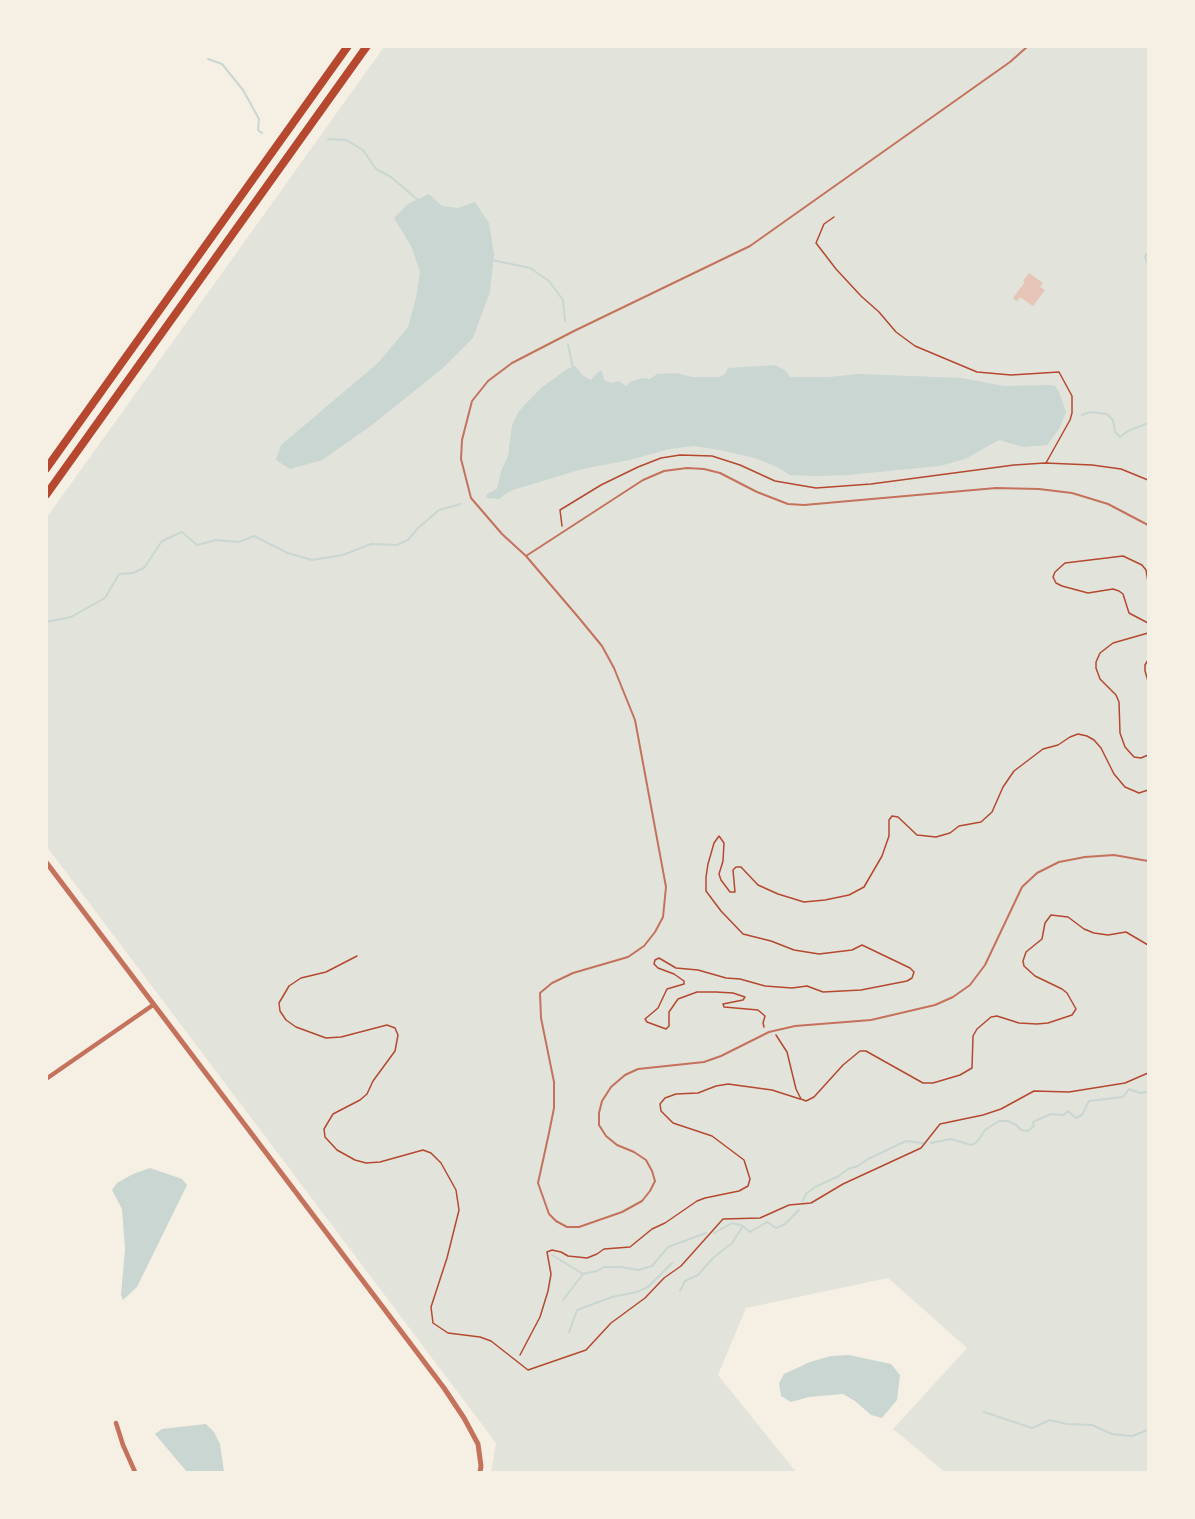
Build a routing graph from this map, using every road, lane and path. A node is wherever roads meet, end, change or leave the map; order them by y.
1 (348, 46) edge
2 (367, 46) edge
3 (1028, 46) edge
4 (834, 217) dead end
5 (1046, 464) junction
6 (46, 469) edge
7 (1149, 480) edge
8 (46, 495) edge
9 (1149, 525) edge
10 (563, 533) junction
11 (526, 556) junction
12 (1149, 582) edge
13 (1149, 623) edge
14 (1149, 633) edge
15 (1149, 660) edge
16 (1149, 681) edge
17 (1149, 755) edge
18 (1149, 790) edge
19 (1149, 861) edge
20 (46, 862) edge
21 (1149, 945) edge
22 (357, 956) dead end
23 (153, 1005) junction
24 (771, 1031) junction
25 (1149, 1073) edge
26 (46, 1079) edge
27 (801, 1099) junction
28 (519, 1355) dead end
29 (116, 1422) dead end
30 (135, 1473) edge
31 (480, 1473) edge

1 - 6 highway
2 - 8 highway
3 - 11 lane
4 - 5 path
5 - 7 path
5 - 10 path
9 - 10 lane
10 - 11 lane
11 - 24 lane
12 - 13 path
14 - 17 path
15 - 16 path
18 - 24 path
19 - 24 lane
20 - 23 street
21 - 27 path
22 - 25 path
23 - 26 street
23 - 31 street
24 - 27 path
27 - 28 path
29 - 30 street

